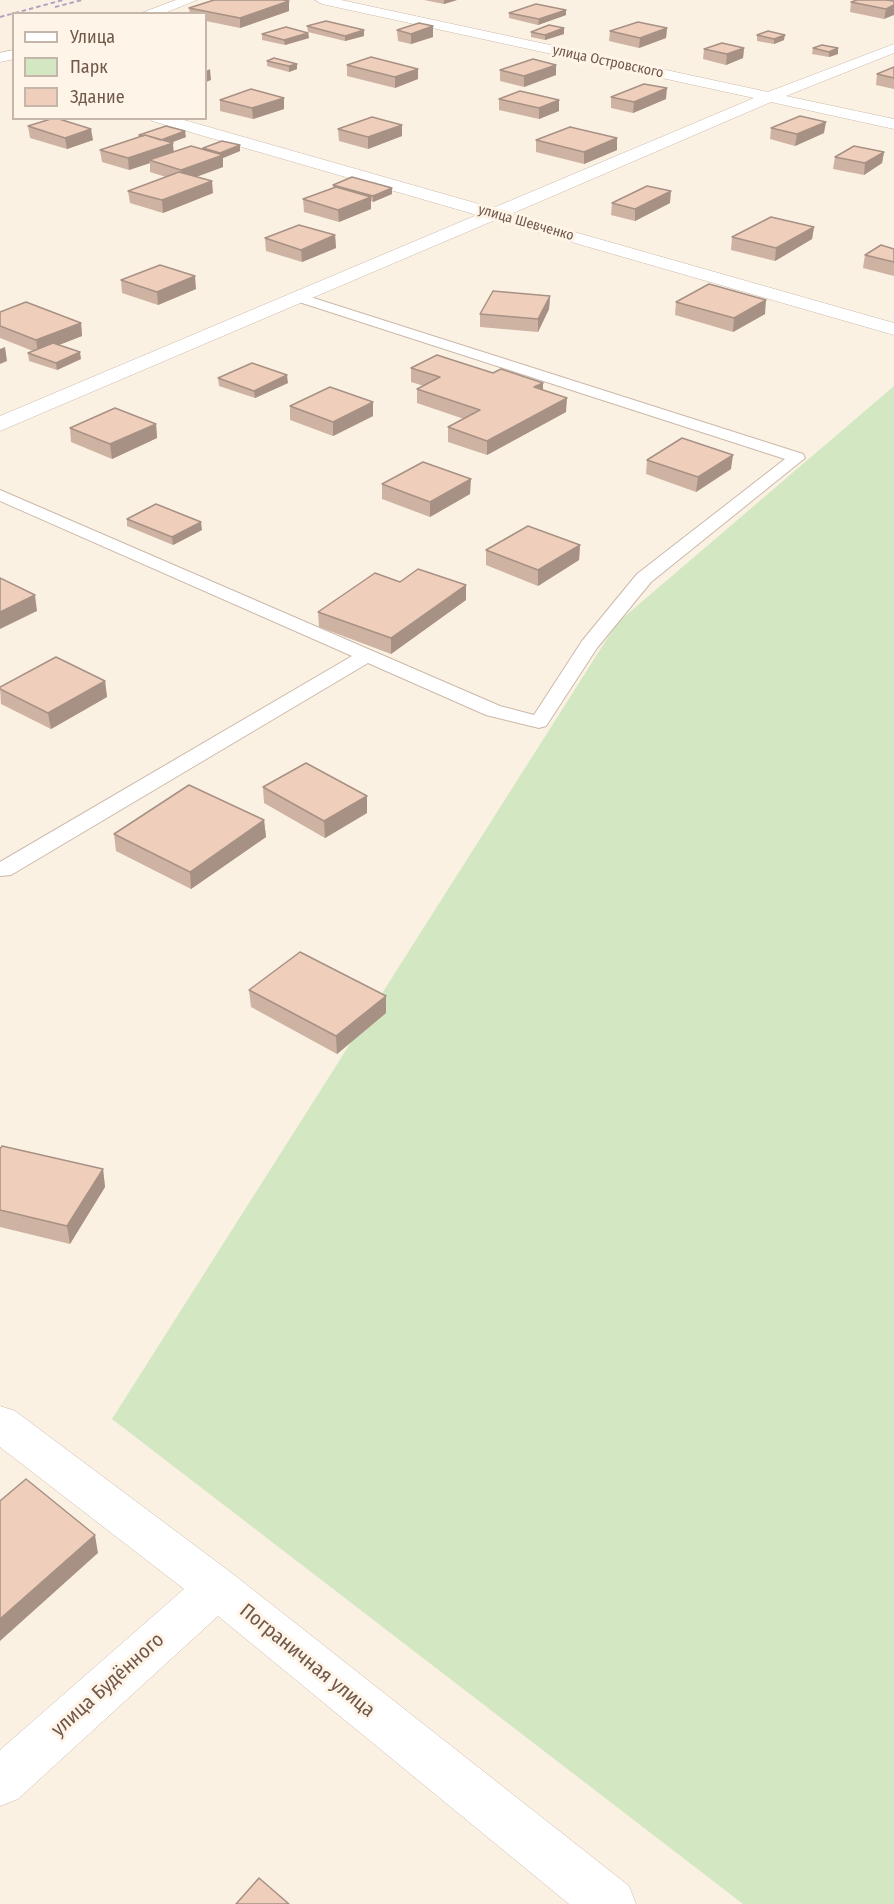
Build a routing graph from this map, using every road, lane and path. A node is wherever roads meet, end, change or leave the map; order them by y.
1 (190, 0) edge
2 (322, 0) edge
3 (152, 12) edge
4 (894, 48) edge
5 (770, 97) junction
6 (165, 120) edge
7 (894, 124) edge
8 (495, 214) junction
9 (304, 299) dead end
10 (894, 329) edge
11 (0, 424) edge
12 (0, 495) edge
13 (366, 656) junction
14 (3, 870) dead end
15 (0, 1423) edge
16 (217, 1588) junction
17 (0, 1782) edge
18 (610, 1904) edge

1 - 3 street
2 - 5 street, улица Островского
4 - 5 street
5 - 7 street, улица Островского
5 - 8 street
6 - 8 street, улица Шевченко
8 - 10 street, улица Шевченко
8 - 11 street
9 - 13 lane
12 - 13 lane
13 - 14 lane
15 - 16 street, Пограничная улица
16 - 17 street, улица Будённого
16 - 18 street, Пограничная улица

